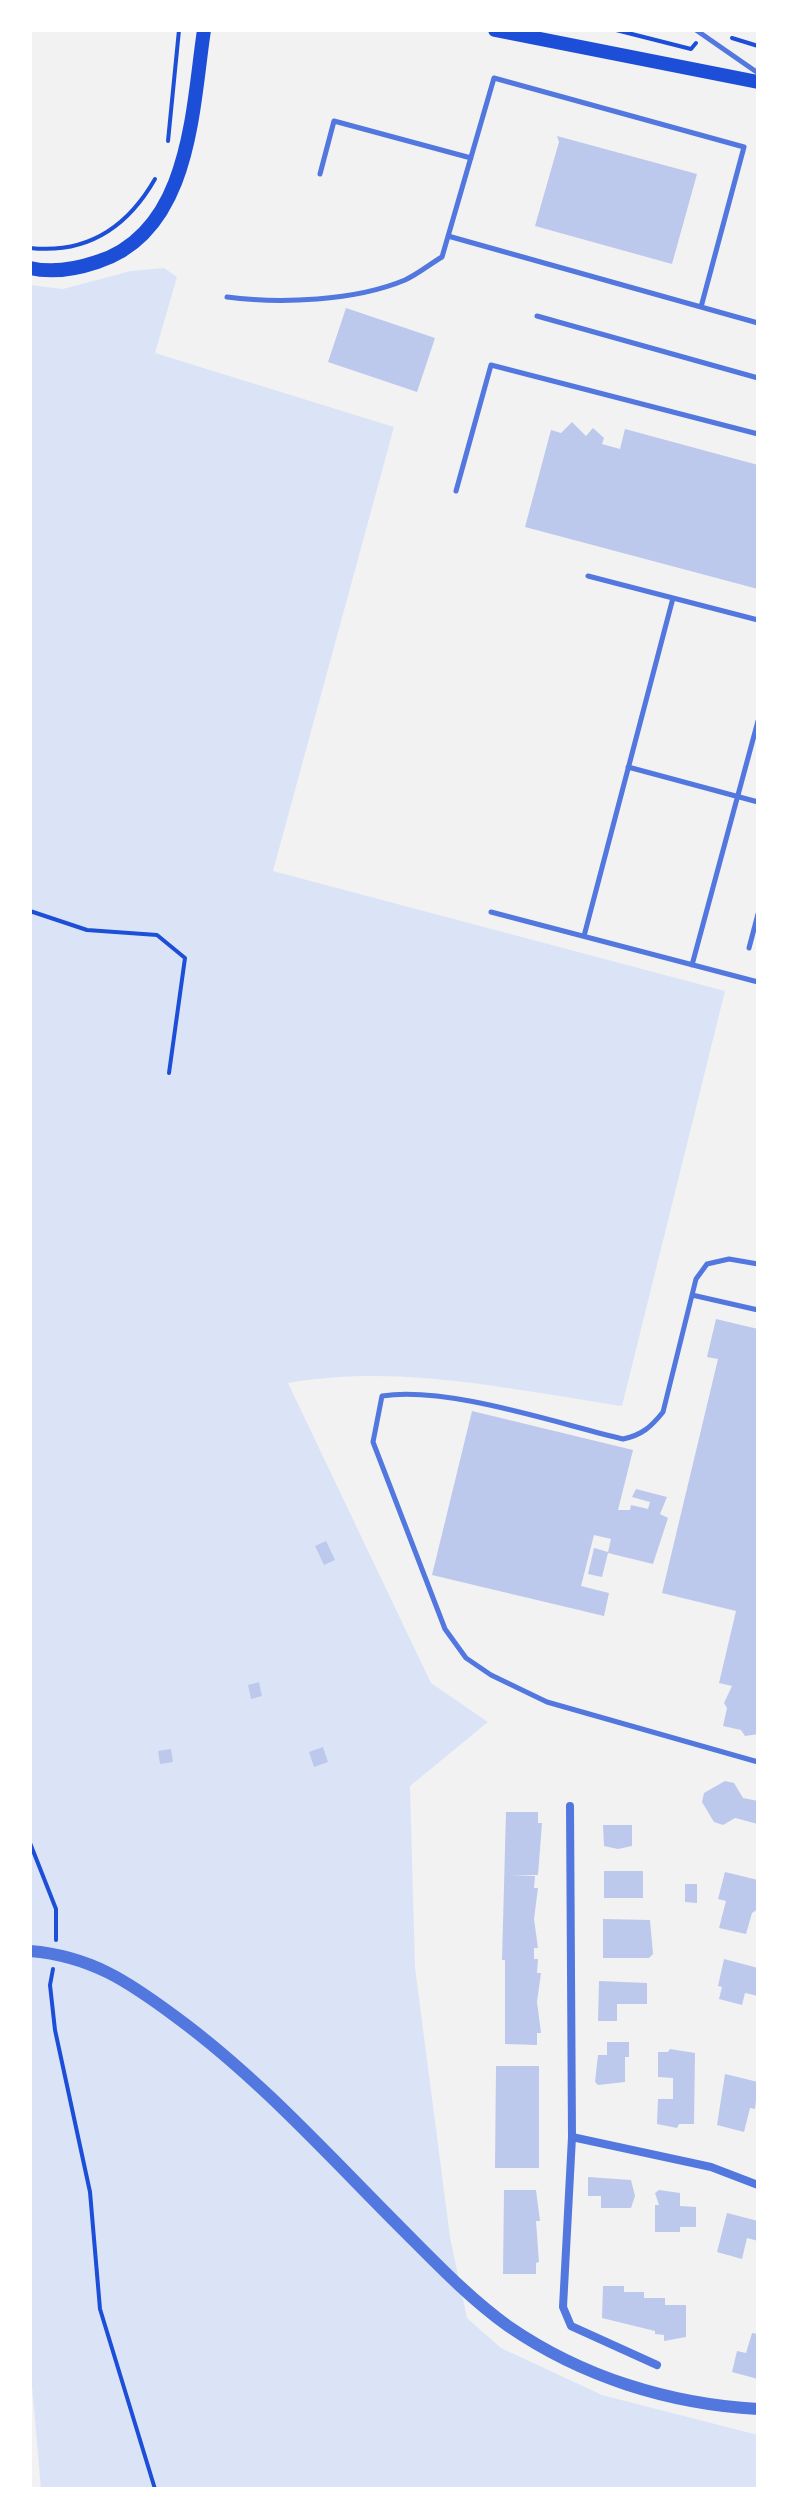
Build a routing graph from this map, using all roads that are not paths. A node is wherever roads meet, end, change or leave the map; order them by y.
1 (204, 30) edge
2 (495, 30) edge
3 (696, 30) edge
4 (758, 73) edge
5 (758, 82) edge
6 (471, 158) junction
7 (320, 174) dead end
8 (448, 236) junction
9 (30, 268) edge
10 (227, 297) dead end
11 (701, 307) junction
12 (537, 316) dead end
13 (758, 323) edge
14 (758, 378) edge
15 (758, 434) edge
16 (456, 491) dead end
17 (588, 576) dead end
18 (673, 598) junction
19 (758, 620) edge
20 (758, 721) edge
21 (628, 767) junction
22 (738, 796) junction
23 (758, 802) edge
24 (491, 912) dead end
25 (758, 914) edge
26 (584, 936) junction
27 (749, 948) dead end
28 (692, 965) junction
29 (758, 982) edge
30 (758, 1264) edge
31 (692, 1295) junction
32 (758, 1310) edge
33 (758, 1762) edge
34 (570, 1806) dead end
35 (30, 1951) edge
36 (572, 2137) junction
37 (758, 2185) edge
38 (657, 2365) dead end
39 (758, 2409) edge

1 - 9 main road
2 - 5 main road
3 - 4 lane
6 - 7 lane
6 - 8 lane
6 - 11 lane
8 - 10 lane
8 - 11 lane
11 - 13 lane
12 - 14 lane
15 - 16 lane
17 - 18 lane
18 - 19 lane
18 - 21 lane
20 - 22 lane
21 - 22 lane
21 - 26 lane
22 - 23 lane
22 - 28 lane
24 - 26 lane
25 - 27 lane
26 - 28 lane
28 - 29 lane
30 - 31 lane
31 - 32 lane
31 - 33 lane
34 - 36 street
35 - 39 street
36 - 37 street
36 - 38 street

